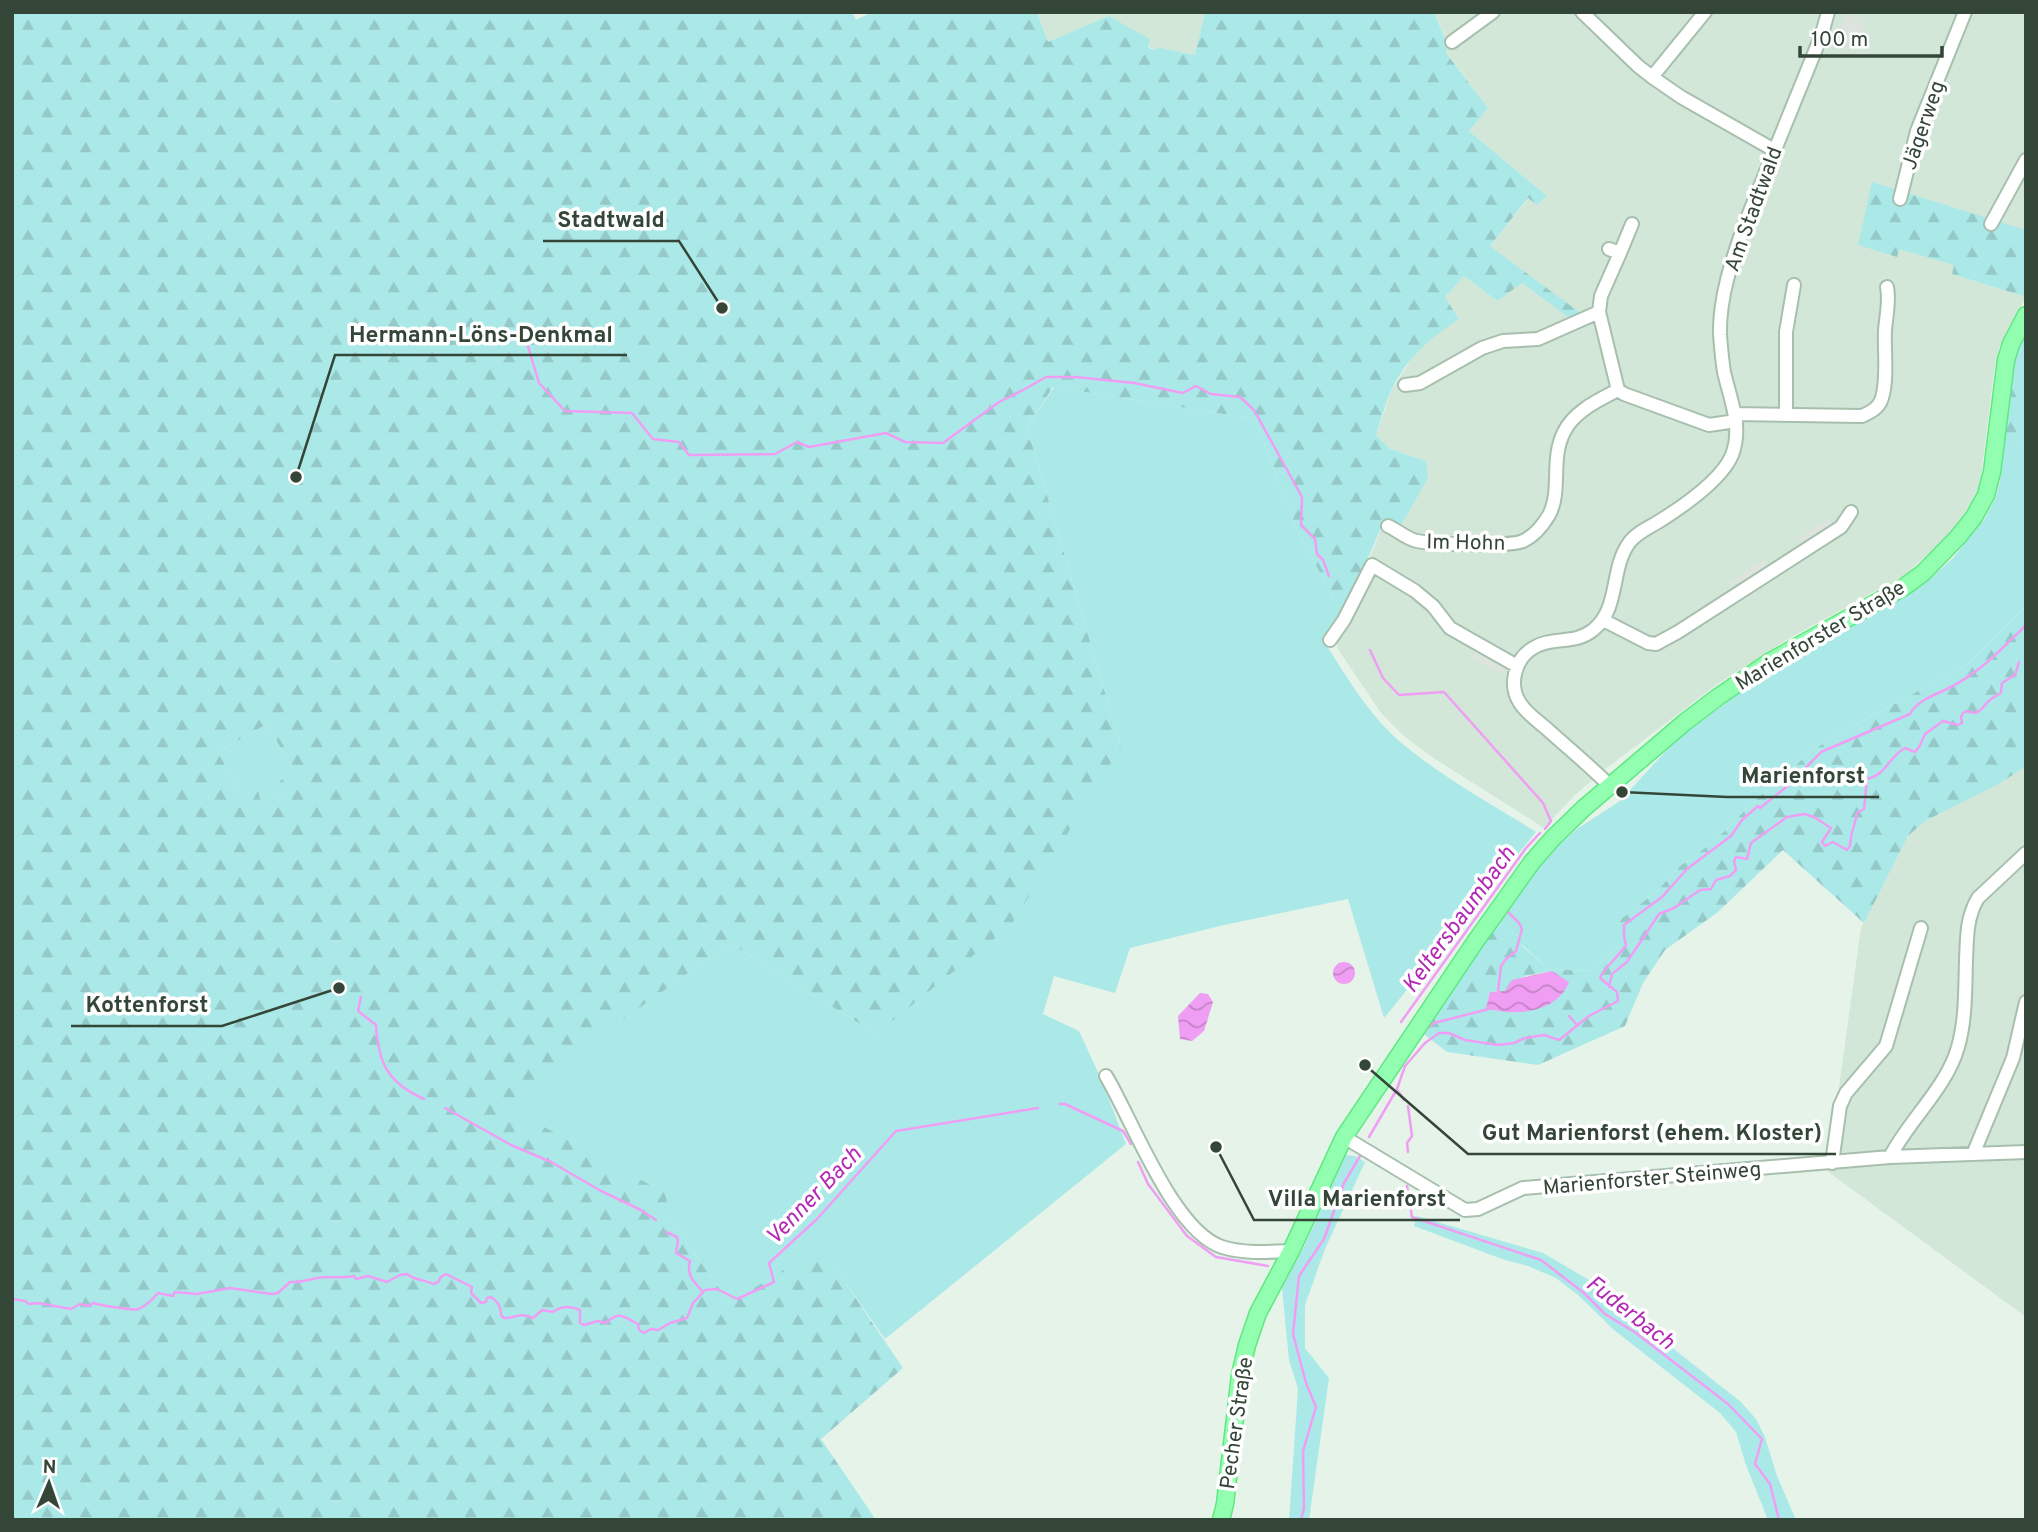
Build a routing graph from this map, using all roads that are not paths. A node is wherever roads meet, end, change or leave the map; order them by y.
1 (1493, 12) edge
2 (1582, 12) edge
3 (1705, 12) edge
4 (1828, 12) edge
5 (1965, 12) edge
6 (1452, 42) dead end
7 (1652, 77) junction
8 (1774, 150) junction
9 (2026, 160) edge
10 (1900, 199) dead end
11 (1632, 223) dead end
12 (1991, 224) dead end
13 (1794, 285) dead end
14 (1887, 287) dead end
15 (1599, 312) junction
16 (2026, 315) edge
17 (1405, 385) dead end
18 (1618, 390) junction
19 (1786, 415) junction
20 (1735, 417) junction
21 (1851, 512) dead end
22 (1388, 526) dead end
23 (1603, 620) junction
24 (1330, 640) dead end
25 (1517, 666) junction
26 (1610, 786) junction
27 (2026, 853) edge
28 (1921, 928) dead end
29 (2026, 1002) edge
30 (1106, 1076) dead end
31 (1344, 1137) junction
32 (1974, 1152) junction
33 (2026, 1152) edge
34 (1891, 1157) junction
35 (1832, 1163) junction
36 (1291, 1251) junction
37 (1221, 1520) edge

1 - 6 street
2 - 7 street
3 - 7 street
4 - 8 street, Am Stadtwald
5 - 10 street, Jägerweg
7 - 8 street
8 - 20 street, Am Stadtwald
9 - 12 street
11 - 15 street
13 - 19 street
14 - 19 street
15 - 17 street
15 - 18 street
16 - 26 main road, Marienforster Straße
18 - 20 street
18 - 22 street, Im Hohn
19 - 20 street
20 - 23 street, Am Stadtwald
21 - 23 street
23 - 25 street
24 - 25 street
25 - 26 street
26 - 31 main road, Marienforster Straße
27 - 34 street
28 - 35 street
29 - 32 street
30 - 36 street
31 - 35 street, Marienforster Steinweg
31 - 36 main road, Pecher Straße
32 - 33 street, Marienforster Steinweg
32 - 34 street, Marienforster Steinweg
34 - 35 street, Marienforster Steinweg
36 - 37 main road, Pecher Straße

